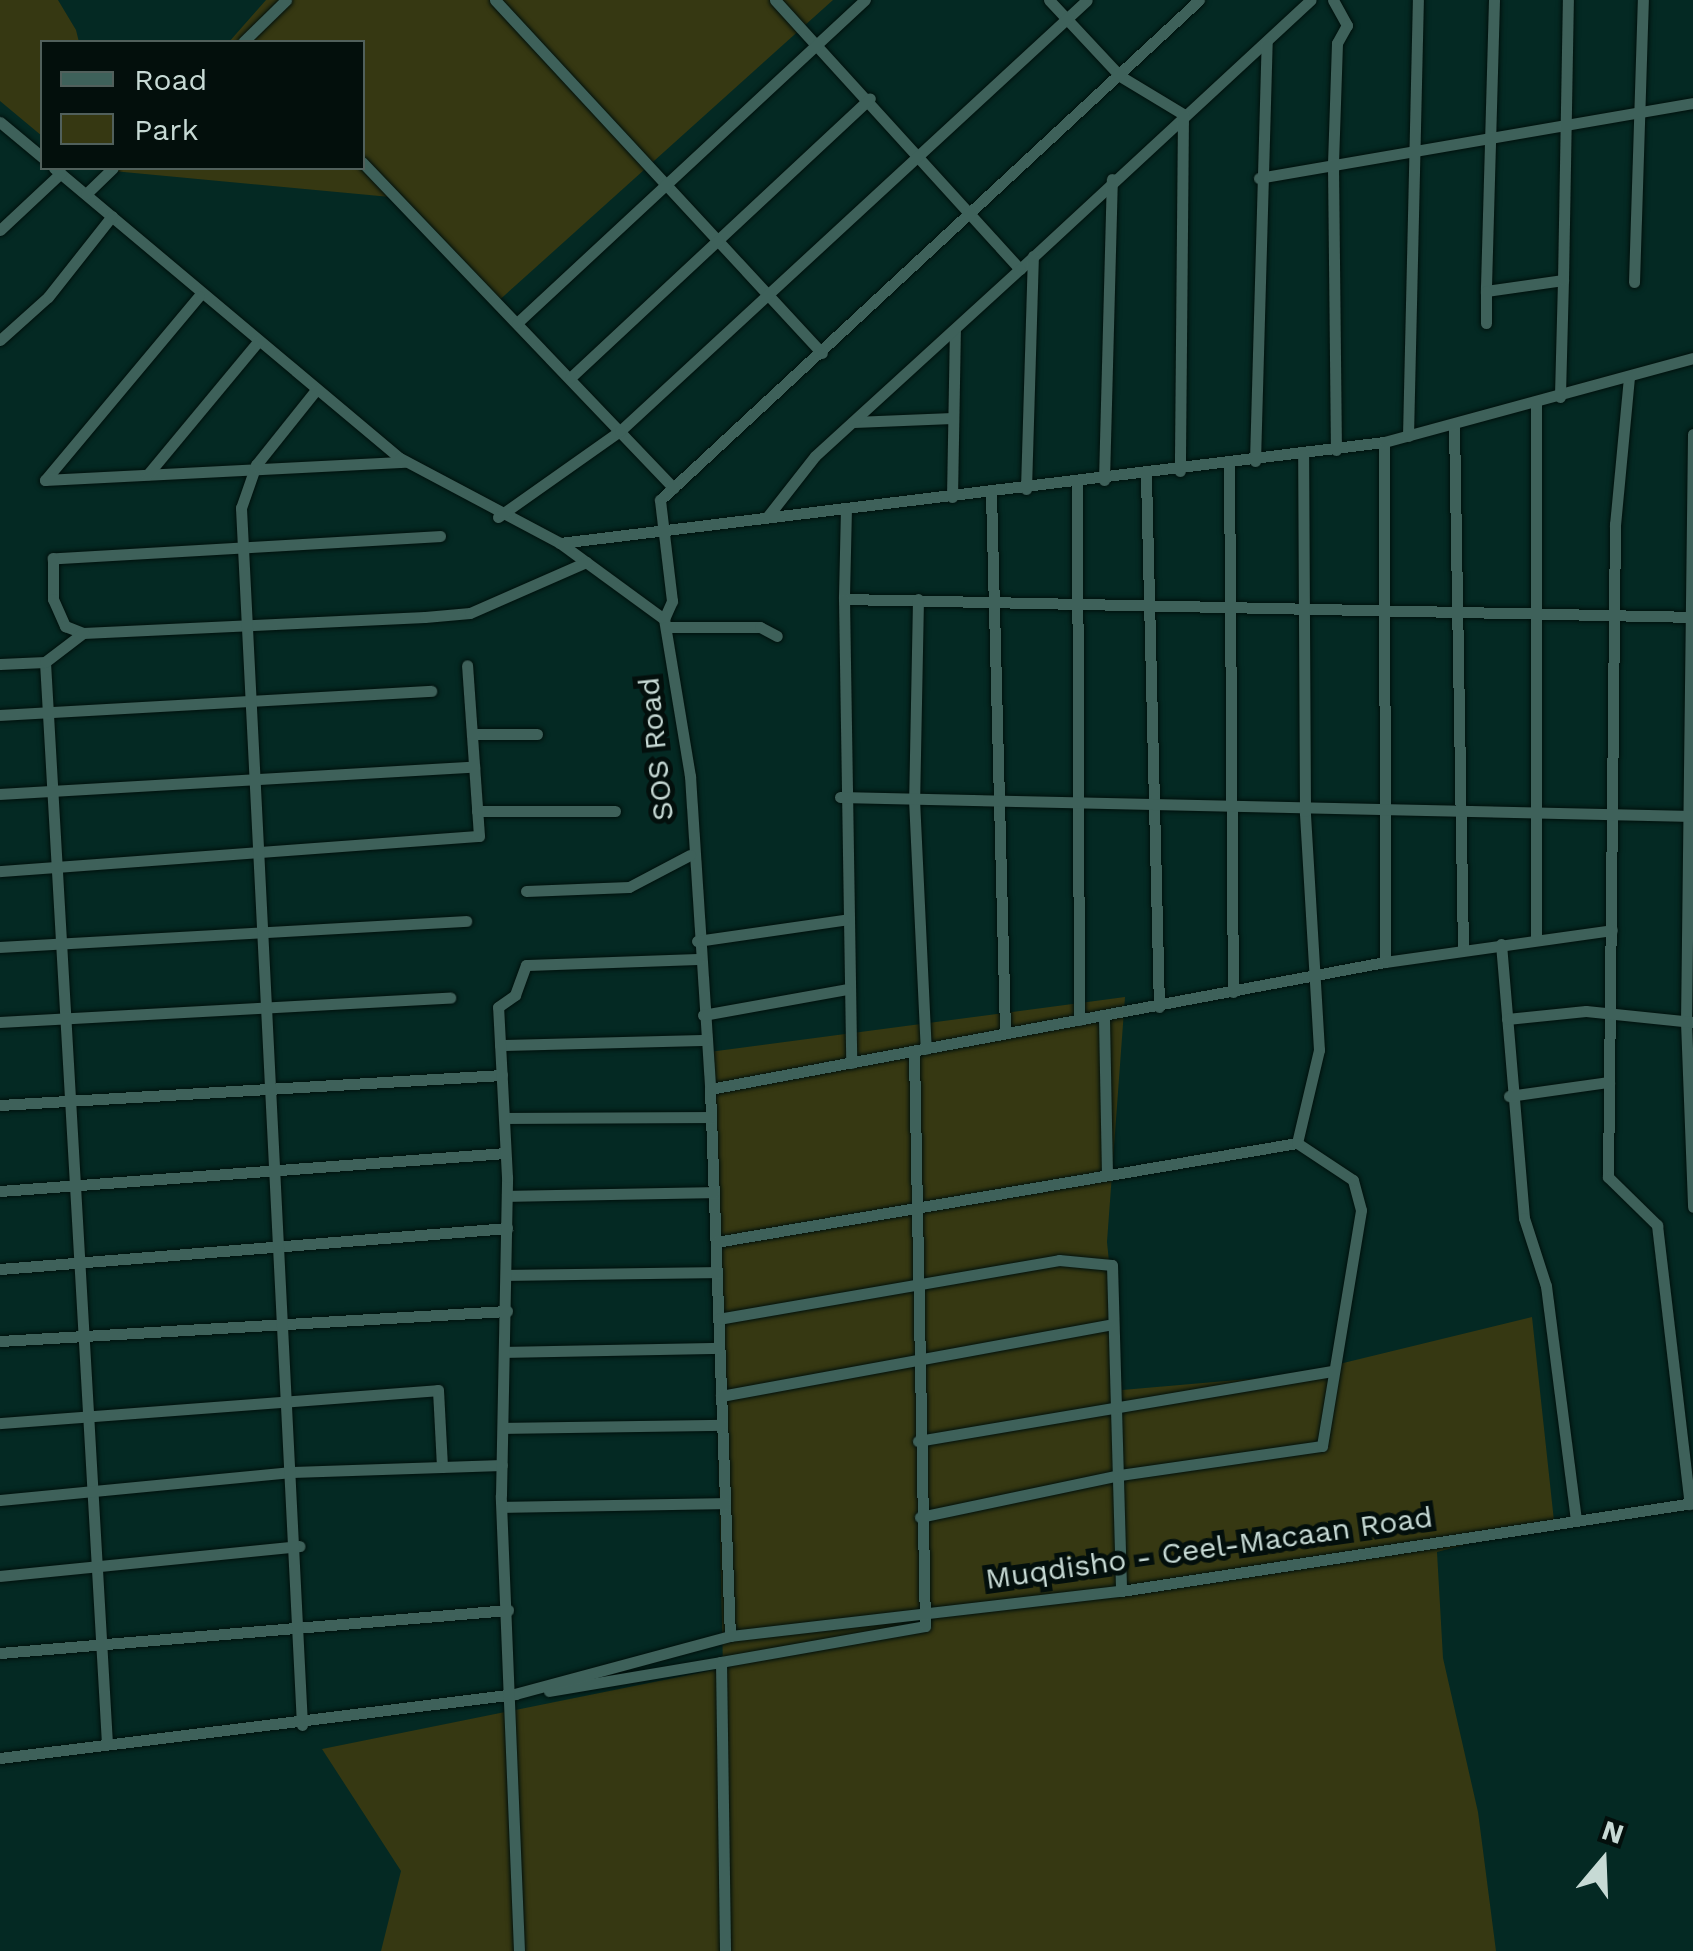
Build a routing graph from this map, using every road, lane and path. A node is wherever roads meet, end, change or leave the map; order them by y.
1 (286, 0) edge
2 (494, 0) edge
3 (774, 0) edge
4 (865, 0) edge
5 (1049, 0) edge
6 (1087, 0) edge
7 (1199, 0) edge
8 (1310, 0) edge
9 (1332, 0) edge
10 (1418, 0) edge
11 (1494, 0) edge
12 (1568, 0) edge
13 (1644, 0) edge
14 (1067, 19) junction
15 (247, 40) edge
16 (1267, 42) junction
17 (818, 44) junction
18 (1120, 76) junction
19 (870, 98) junction
20 (1693, 103) edge
21 (1643, 111) junction
22 (1183, 114) junction
23 (0, 122) edge
24 (1565, 128) junction
25 (1487, 140) junction
26 (1414, 151) junction
27 (920, 153) junction
28 (40, 156) edge
29 (365, 165) edge
30 (1334, 166) junction
31 (58, 170) edge
32 (111, 170) edge
33 (1259, 178) junction
34 (1112, 179) junction
35 (666, 185) junction
36 (86, 194) junction
37 (974, 212) junction
38 (112, 216) junction
39 (0, 230) edge
40 (718, 240) junction
41 (1033, 256) junction
42 (1020, 269) junction
43 (1563, 280) junction
44 (1634, 282) dead end
45 (1486, 291) junction
46 (199, 296) junction
47 (770, 296) junction
48 (517, 323) junction
49 (1486, 323) dead end
50 (955, 330) junction
51 (0, 340) edge
52 (256, 344) junction
53 (822, 354) junction
54 (1693, 358) edge
55 (1628, 377) junction
56 (570, 378) junction
57 (315, 392) junction
58 (1560, 397) junction
59 (1536, 404) junction
60 (953, 418) junction
61 (853, 422) junction
62 (1454, 424) junction
63 (620, 431) junction
64 (1693, 434) edge
65 (1408, 436) junction
66 (1384, 442) junction
67 (1336, 450) junction
68 (1303, 454) junction
69 (1255, 461) junction
70 (406, 462) junction
71 (1229, 464) junction
72 (254, 469) junction
73 (1180, 471) junction
74 (148, 474) junction
75 (1146, 476) junction
76 (1104, 480) junction
77 (1076, 483) junction
78 (674, 488) junction
79 (1026, 489) junction
80 (991, 493) junction
81 (952, 497) junction
82 (846, 508) junction
83 (768, 516) junction
84 (498, 518) junction
85 (662, 527) junction
86 (440, 536) dead end
87 (560, 544) junction
88 (242, 549) junction
89 (586, 562) junction
90 (844, 599) junction
91 (918, 599) junction
92 (992, 601) junction
93 (1075, 602) junction
94 (1150, 606) junction
95 (1227, 609) junction
96 (1304, 610) junction
97 (1378, 616) junction
98 (1459, 616) junction
99 (1531, 617) junction
100 (1691, 617) edge
101 (1612, 618) junction
102 (665, 623) junction
103 (246, 626) junction
104 (83, 633) junction
105 (776, 636) dead end
106 (45, 662) junction
107 (0, 664) edge
108 (467, 665) dead end
109 (431, 691) dead end
110 (250, 702) junction
111 (48, 712) junction
112 (0, 715) edge
113 (472, 734) junction
114 (537, 734) dead end
115 (474, 767) junction
116 (253, 780) junction
117 (52, 791) junction
118 (0, 794) edge
119 (840, 798) junction
120 (914, 800) junction
121 (995, 801) junction
122 (1072, 805) junction
123 (1148, 807) junction
124 (1227, 809) junction
125 (477, 811) junction
126 (615, 811) dead end
127 (1305, 811) junction
128 (1381, 812) junction
129 (1457, 813) junction
130 (1535, 814) junction
131 (1612, 815) junction
132 (1690, 816) edge
133 (257, 855) junction
134 (690, 855) junction
135 (56, 868) junction
136 (0, 871) edge
137 (526, 891) dead end
138 (842, 920) junction
139 (466, 921) dead end
140 (1612, 930) junction
141 (261, 932) junction
142 (1536, 940) junction
143 (697, 941) junction
144 (61, 943) junction
145 (1501, 944) junction
146 (0, 947) edge
147 (1463, 950) junction
148 (699, 960) junction
149 (1385, 962) junction
150 (1314, 976) junction
151 (847, 989) junction
152 (1233, 992) junction
153 (450, 998) dead end
154 (1159, 1007) junction
155 (704, 1015) junction
156 (1610, 1016) junction
157 (1104, 1019) junction
158 (1080, 1020) junction
159 (1507, 1020) junction
160 (0, 1022) edge
161 (1690, 1022) edge
162 (1005, 1033) junction
163 (706, 1040) junction
164 (500, 1045) junction
165 (920, 1050) junction
166 (851, 1062) junction
167 (502, 1075) junction
168 (1609, 1082) junction
169 (268, 1087) junction
170 (710, 1088) junction
171 (1509, 1096) junction
172 (70, 1100) junction
173 (0, 1105) edge
174 (504, 1118) junction
175 (711, 1118) junction
176 (1296, 1143) junction
177 (506, 1154) junction
178 (272, 1165) junction
179 (1107, 1170) junction
180 (74, 1180) junction
181 (0, 1190) edge
182 (714, 1192) junction
183 (507, 1196) junction
184 (1693, 1207) edge
185 (914, 1208) junction
186 (507, 1228) junction
187 (716, 1242) junction
188 (276, 1245) junction
189 (79, 1263) junction
190 (0, 1269) edge
191 (716, 1272) junction
192 (507, 1275) junction
193 (914, 1284) junction
194 (507, 1312) junction
195 (718, 1319) junction
196 (280, 1320) junction
197 (1108, 1325) junction
198 (83, 1336) junction
199 (0, 1342) edge
200 (720, 1348) junction
201 (506, 1352) junction
202 (918, 1361) junction
203 (1330, 1371) junction
204 (721, 1396) junction
205 (284, 1398) junction
206 (1118, 1404) junction
207 (88, 1416) junction
208 (0, 1423) edge
209 (722, 1425) junction
210 (503, 1428) junction
211 (918, 1441) junction
212 (502, 1465) junction
213 (442, 1467) junction
214 (292, 1472) junction
215 (1120, 1475) junction
216 (92, 1491) junction
217 (0, 1500) edge
218 (725, 1503) junction
219 (1692, 1503) edge
220 (502, 1507) junction
221 (920, 1518) junction
222 (1576, 1520) junction
223 (300, 1546) junction
224 (96, 1566) junction
225 (0, 1576) edge
226 (1121, 1591) junction
227 (925, 1609) junction
228 (508, 1610) junction
229 (301, 1628) junction
230 (730, 1636) junction
231 (101, 1645) junction
232 (0, 1653) edge
233 (721, 1662) junction
234 (514, 1694) junction
235 (302, 1725) junction
236 (107, 1743) junction
237 (0, 1758) edge
238 (518, 1951) edge
239 (726, 1951) edge

1 - 15 street
2 - 35 street
3 - 17 street
4 - 17 street
5 - 14 street
6 - 14 street
7 - 18 street
8 - 16 street
9 - 30 street
10 - 26 street
11 - 25 street
12 - 24 street
13 - 21 street
14 - 18 street
14 - 27 street
16 - 22 street
16 - 33 street
17 - 19 street
17 - 35 street
18 - 22 street
18 - 37 street
19 - 27 street
19 - 40 street
20 - 21 street
21 - 24 street
21 - 44 street
22 - 34 street
22 - 73 street
23 - 28 street
24 - 25 street
24 - 43 street
25 - 26 street
25 - 45 street
26 - 30 street
26 - 65 street
27 - 37 street
27 - 47 street
29 - 48 street
30 - 33 street
30 - 67 street
31 - 36 street
31 - 39 street
32 - 36 street
33 - 69 street
34 - 41 street
34 - 76 street
35 - 40 street
35 - 48 street
36 - 38 street
37 - 42 street
37 - 53 street
38 - 46 street
38 - 51 street
40 - 47 street
40 - 56 street
41 - 42 street
41 - 79 street
42 - 50 street
43 - 45 street
43 - 58 street
45 - 49 street
46 - 52 street
46 - 74 street
47 - 53 street
47 - 63 street
48 - 56 street
50 - 60 street
50 - 61 street
52 - 57 street
52 - 74 street
53 - 78 street
54 - 55 street
55 - 58 street
55 - 101 street
56 - 63 street
57 - 70 street
57 - 72 street
58 - 59 street
59 - 62 street
59 - 99 street
60 - 61 street
60 - 81 street
61 - 83 street
62 - 65 street
62 - 98 street
63 - 78 street
63 - 84 street
64 - 100 street
65 - 66 street
66 - 67 street
66 - 97 street
67 - 68 street
68 - 69 street
68 - 96 street
69 - 71 street
70 - 72 street
70 - 84 street
71 - 73 street
71 - 95 street
72 - 74 street
72 - 88 street
73 - 75 street
75 - 76 street
75 - 94 street
76 - 77 street
77 - 79 street
77 - 93 street
78 - 85 street
79 - 80 street
80 - 81 street
80 - 92 street
81 - 82 street
82 - 83 street
82 - 90 street
83 - 85 street
84 - 87 street
85 - 87 street
85 - 102 street, SOS Road
86 - 88 street
87 - 89 street
88 - 103 street
88 - 104 street
89 - 102 street
89 - 103 street
90 - 91 street
90 - 119 street
91 - 92 street
91 - 120 street
92 - 93 street
92 - 121 street
93 - 94 street
93 - 122 street
94 - 95 street
94 - 123 street
95 - 96 street
95 - 124 street
96 - 97 street
96 - 127 street
97 - 98 street
97 - 128 street
98 - 99 street
98 - 129 street
99 - 101 street
99 - 130 street
100 - 101 street
100 - 132 street
101 - 131 street
102 - 105 street
102 - 134 street, SOS Road
103 - 104 street
103 - 110 street
104 - 106 street
106 - 107 street
106 - 111 street
108 - 113 street
109 - 110 street
110 - 111 street
110 - 116 street
111 - 112 street
111 - 117 street
113 - 114 street
113 - 115 street
115 - 116 street
115 - 125 street
116 - 117 street
116 - 133 street
117 - 118 street
117 - 135 street
119 - 120 street
119 - 138 street
120 - 121 street
120 - 165 street
121 - 122 street
121 - 162 street
122 - 123 street
122 - 158 street
123 - 124 street
123 - 154 street
124 - 127 street
124 - 152 street
125 - 126 street
125 - 133 street
127 - 128 street
127 - 150 street
128 - 129 street
128 - 149 street
129 - 130 street
129 - 147 street
130 - 131 street
130 - 142 street
131 - 132 street
131 - 140 street
132 - 161 street
133 - 135 street
133 - 141 street
134 - 137 street
134 - 143 street, SOS Road
135 - 136 street
135 - 144 street
138 - 143 street
138 - 151 street
139 - 141 street
140 - 142 street
140 - 156 street
141 - 144 street
141 - 169 street
142 - 145 street
143 - 148 street, SOS Road
144 - 146 street
144 - 172 street
145 - 147 street
145 - 159 street
147 - 149 street
148 - 155 street, SOS Road
148 - 164 street
149 - 150 street
150 - 152 street
150 - 176 street
151 - 155 street
151 - 166 street
152 - 154 street
153 - 160 street
154 - 157 street
155 - 163 street, SOS Road
156 - 159 street
156 - 161 street
156 - 168 street
157 - 158 street
157 - 179 street
158 - 162 street
159 - 171 street
161 - 184 street
162 - 165 street
163 - 164 street
163 - 170 street, SOS Road
164 - 167 street
165 - 166 street
165 - 185 street
166 - 170 street
167 - 169 street
167 - 174 street
168 - 171 street
168 - 219 street
169 - 172 street
169 - 178 street
170 - 175 street, SOS Road
171 - 222 street
172 - 173 street
172 - 180 street
174 - 175 street
174 - 177 street
175 - 182 street, SOS Road
176 - 179 street
176 - 203 street
177 - 178 street
177 - 183 street
178 - 180 street
178 - 188 street
179 - 185 street
180 - 181 street
180 - 189 street
182 - 183 street
182 - 187 street, SOS Road
183 - 186 street
185 - 187 street
185 - 193 street
186 - 188 street
186 - 192 street
187 - 191 street, SOS Road
188 - 189 street
188 - 196 street
189 - 190 street
189 - 198 street
191 - 192 street
191 - 195 street, SOS Road
192 - 194 street
193 - 195 street
193 - 197 street
193 - 202 street
194 - 196 street
194 - 201 street
195 - 200 street, SOS Road
196 - 198 street
196 - 205 street
197 - 202 street
197 - 206 street
198 - 199 street
198 - 207 street
200 - 201 street
200 - 204 street, SOS Road
201 - 210 street
202 - 204 street
202 - 211 street
203 - 206 street
203 - 215 street
204 - 209 street, SOS Road
205 - 207 street
205 - 213 street
205 - 214 street
206 - 211 street
206 - 215 street
207 - 208 street
207 - 216 street
209 - 210 street
209 - 218 street, SOS Road
210 - 212 street
211 - 221 street
212 - 213 street
212 - 220 street
213 - 214 street
214 - 216 street
214 - 223 street
215 - 221 street
215 - 226 street
216 - 217 street
216 - 224 street
218 - 220 street
218 - 230 street, SOS Road
219 - 222 street, Muqdisho - Ceel-Macaan Road
220 - 228 street
221 - 227 street
222 - 226 street, Muqdisho - Ceel-Macaan Road
223 - 224 street
223 - 229 street
224 - 225 street
224 - 231 street
226 - 227 street, Muqdisho - Ceel-Macaan Road
227 - 230 street, Muqdisho - Ceel-Macaan Road
227 - 233 street
228 - 229 street
228 - 234 street
229 - 231 street
229 - 235 street
230 - 234 street, Muqdisho - Ceel-Macaan Road
231 - 232 street
231 - 236 street
233 - 234 street
233 - 239 street
234 - 235 street
234 - 238 street
235 - 236 street
236 - 237 street

